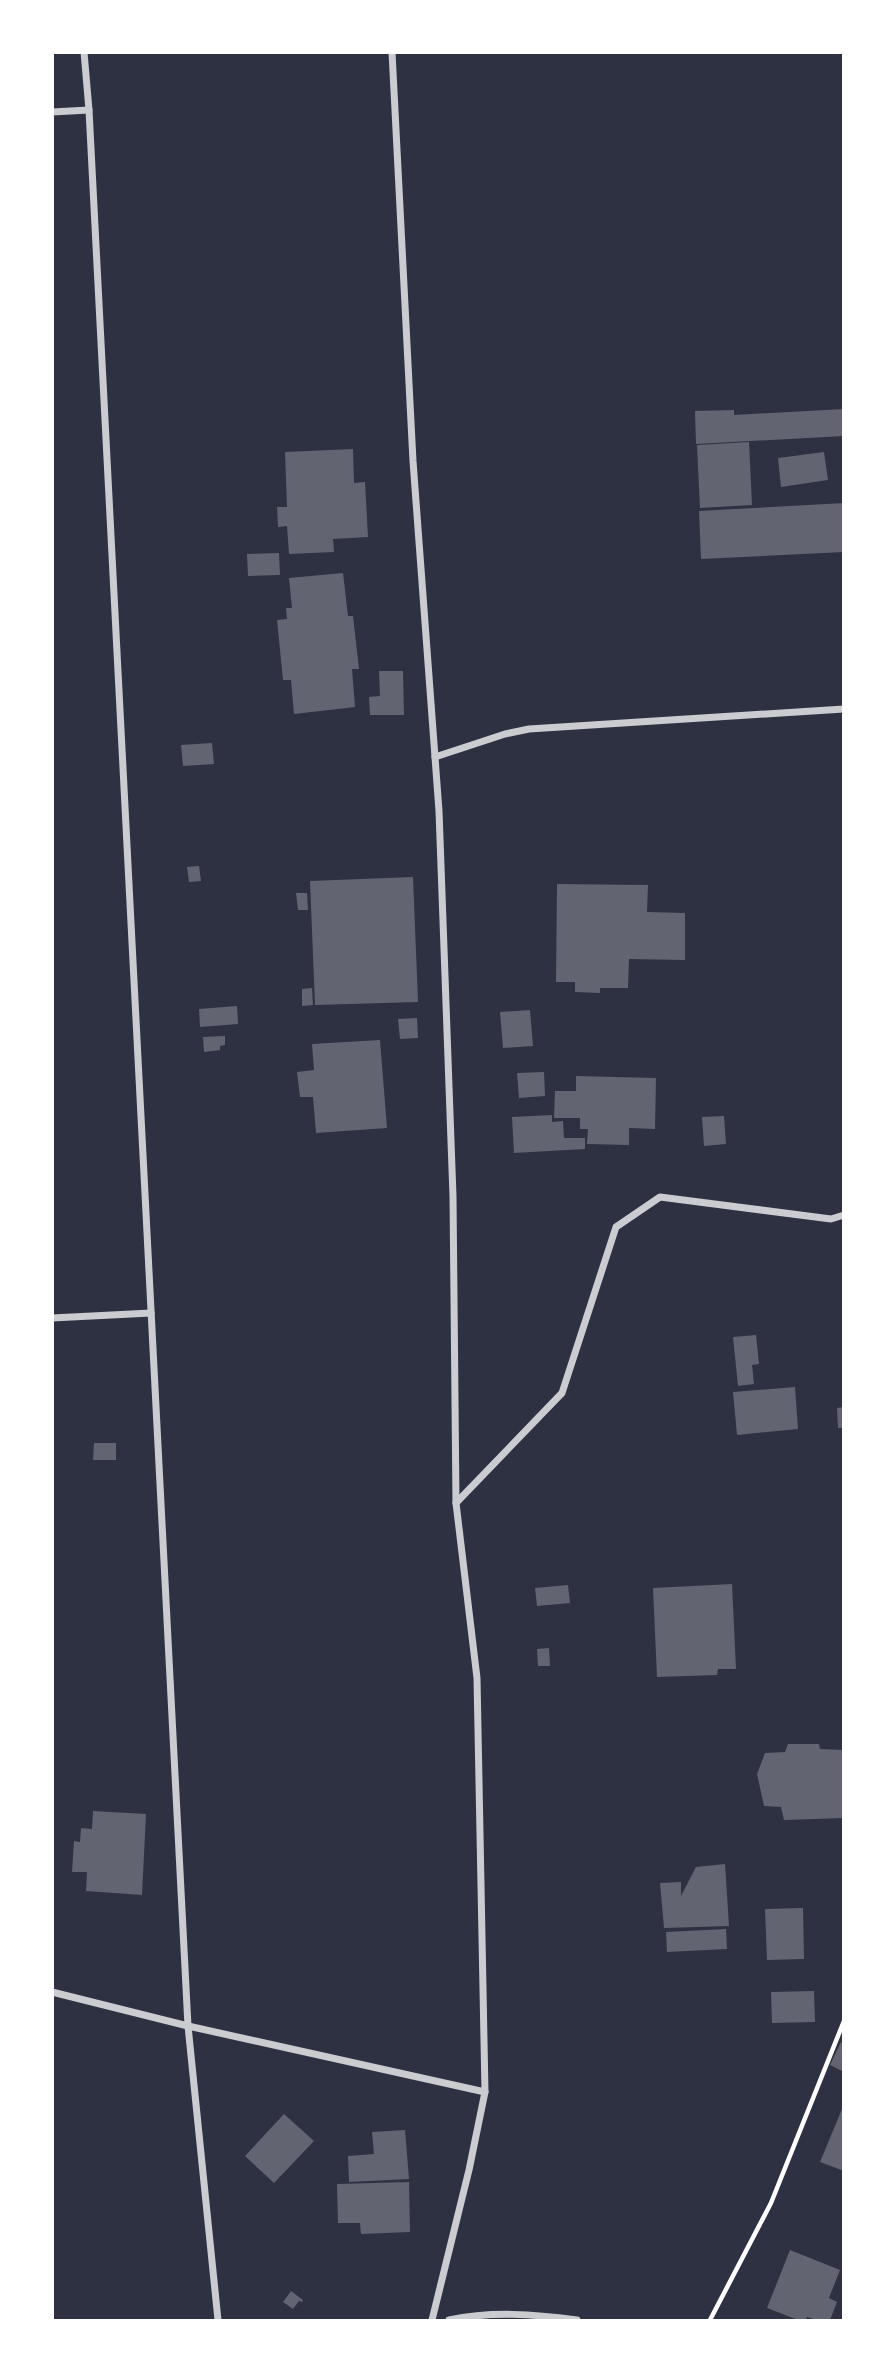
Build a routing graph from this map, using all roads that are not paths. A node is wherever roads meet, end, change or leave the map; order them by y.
1 (84, 52) edge
2 (392, 52) edge
3 (89, 110) junction
4 (52, 112) edge
5 (844, 709) edge
6 (435, 757) junction
7 (844, 1215) edge
8 (151, 1314) junction
9 (52, 1318) edge
10 (456, 1503) junction
11 (52, 1992) edge
12 (188, 2026) junction
13 (485, 2092) junction
14 (218, 2320) edge
15 (432, 2320) edge
16 (449, 2320) edge
17 (577, 2320) edge

1 - 3 street
2 - 6 street
3 - 4 street
3 - 8 street
5 - 6 street
6 - 10 street
7 - 10 street
8 - 9 street
8 - 12 street
10 - 13 street
11 - 12 street
12 - 13 street
12 - 14 street
13 - 15 street
16 - 17 street

